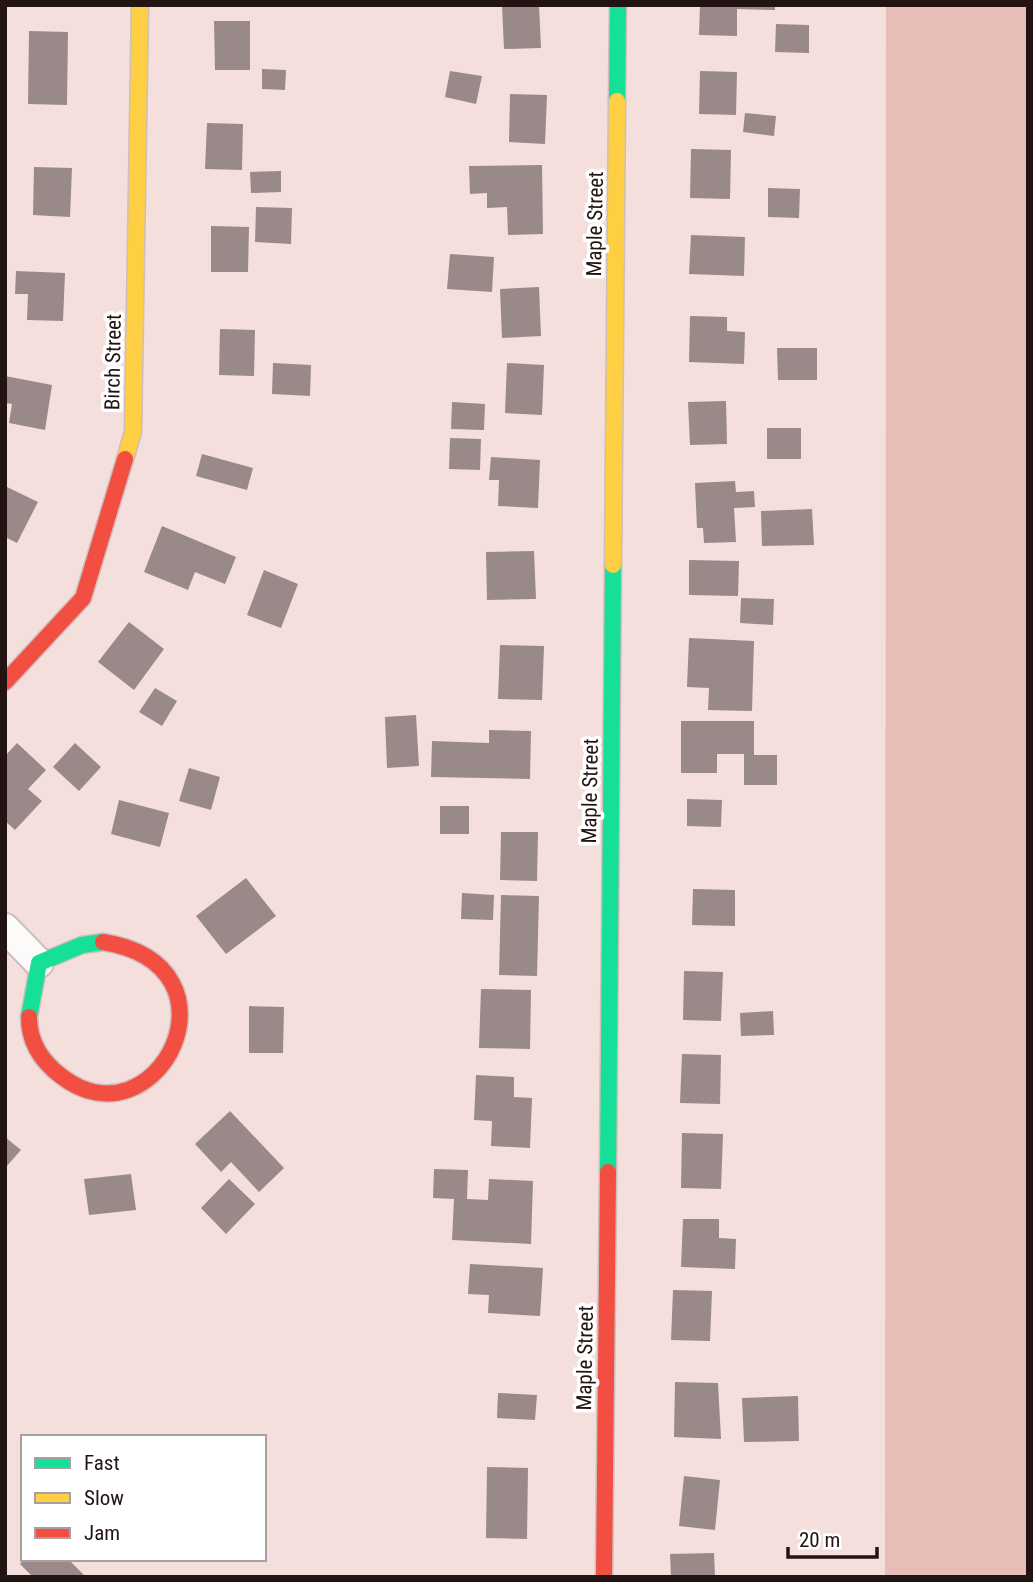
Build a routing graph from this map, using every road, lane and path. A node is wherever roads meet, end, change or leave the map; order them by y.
1 (140, 5) edge
2 (618, 5) edge
3 (5, 682) edge
4 (5, 928) edge
5 (39, 963) junction
6 (604, 1577) edge

1 - 3 street, Birch Street
2 - 6 street, Maple Street
4 - 5 street
5 - 5 street

